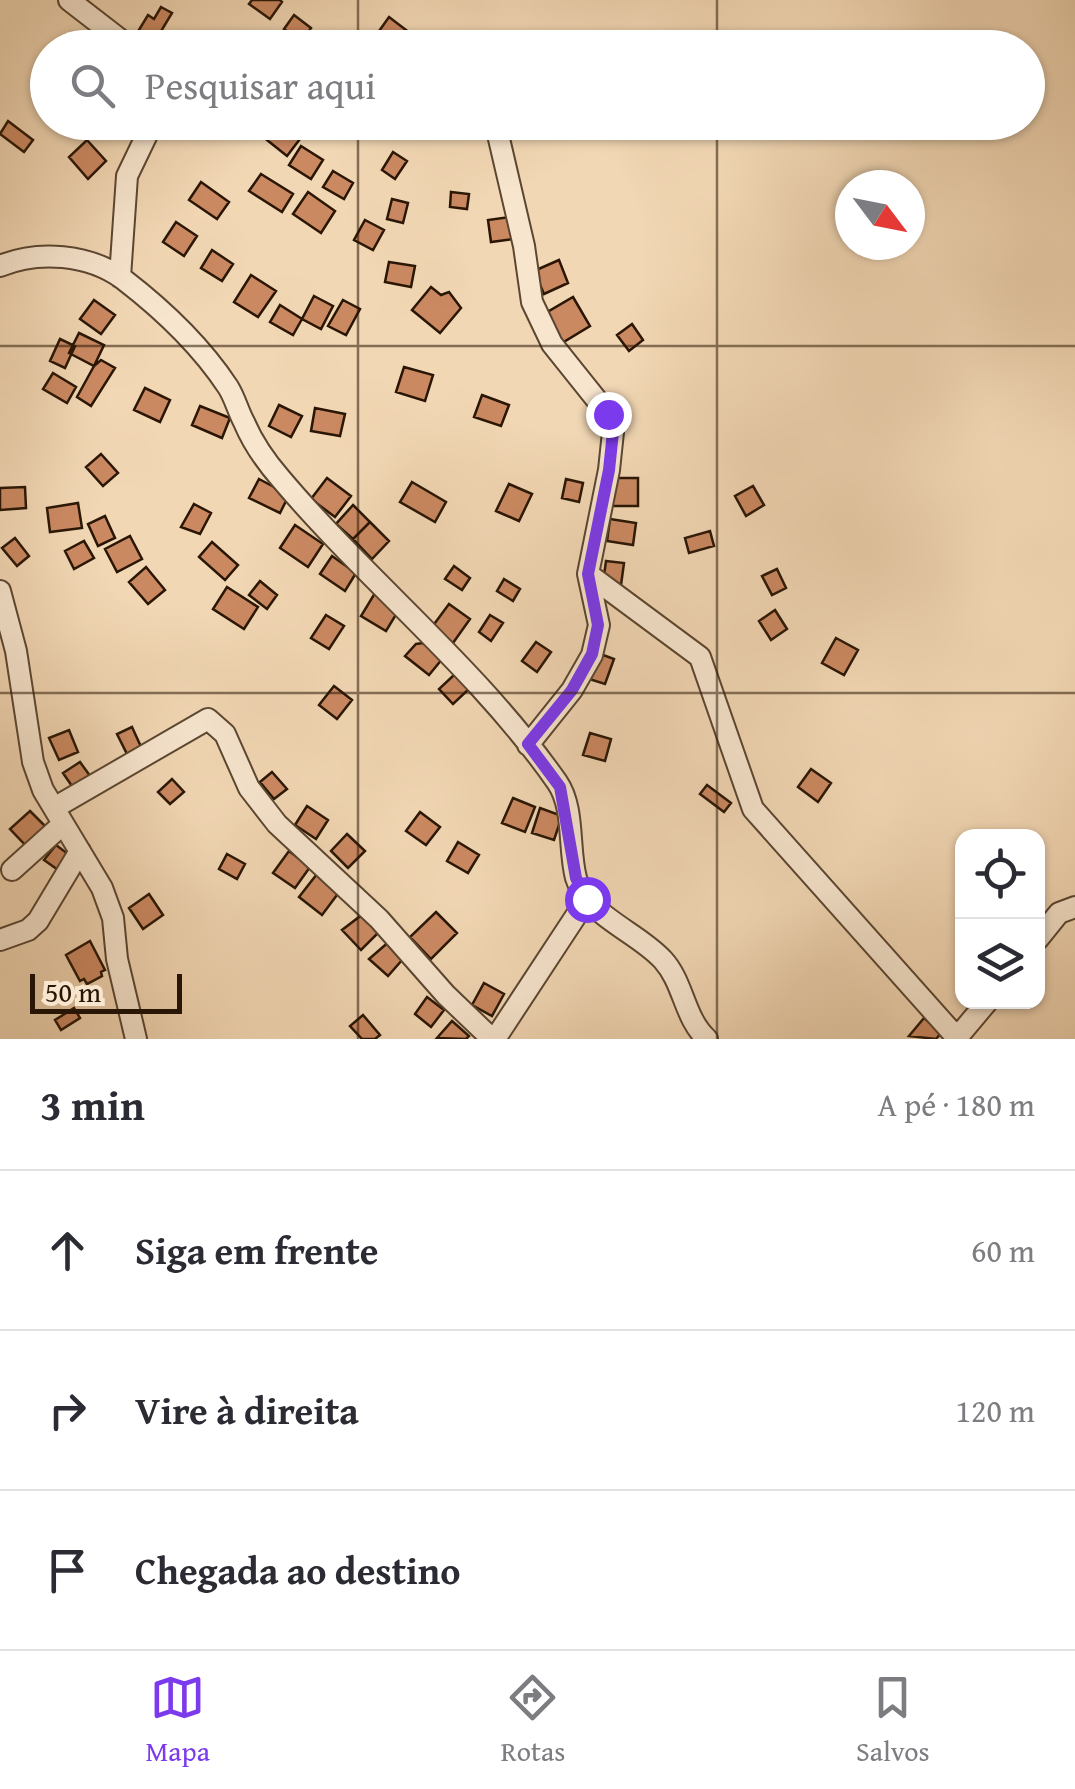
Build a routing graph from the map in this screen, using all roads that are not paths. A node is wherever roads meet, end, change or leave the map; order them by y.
1 (69, 0) edge
2 (108, 30) edge
3 (145, 140) edge
4 (499, 140) edge
5 (0, 266) edge
6 (120, 276) junction
7 (588, 574) junction
8 (0, 591) edge
9 (528, 744) junction
10 (59, 816) junction
11 (80, 851) junction
12 (12, 870) dead end
13 (587, 899) junction
14 (1075, 907) edge
15 (1045, 930) edge
16 (0, 940) edge
17 (981, 1009) edge
18 (136, 1039) edge
19 (494, 1039) edge
20 (707, 1039) edge
21 (957, 1039) edge

1 - 2 street
3 - 6 street
4 - 7 street
5 - 6 street
6 - 9 street
7 - 9 street
7 - 21 street
8 - 10 street
9 - 13 street
10 - 11 street
10 - 12 street
10 - 19 street
11 - 16 street
11 - 18 street
13 - 19 street
13 - 20 street
14 - 15 street
17 - 21 street

